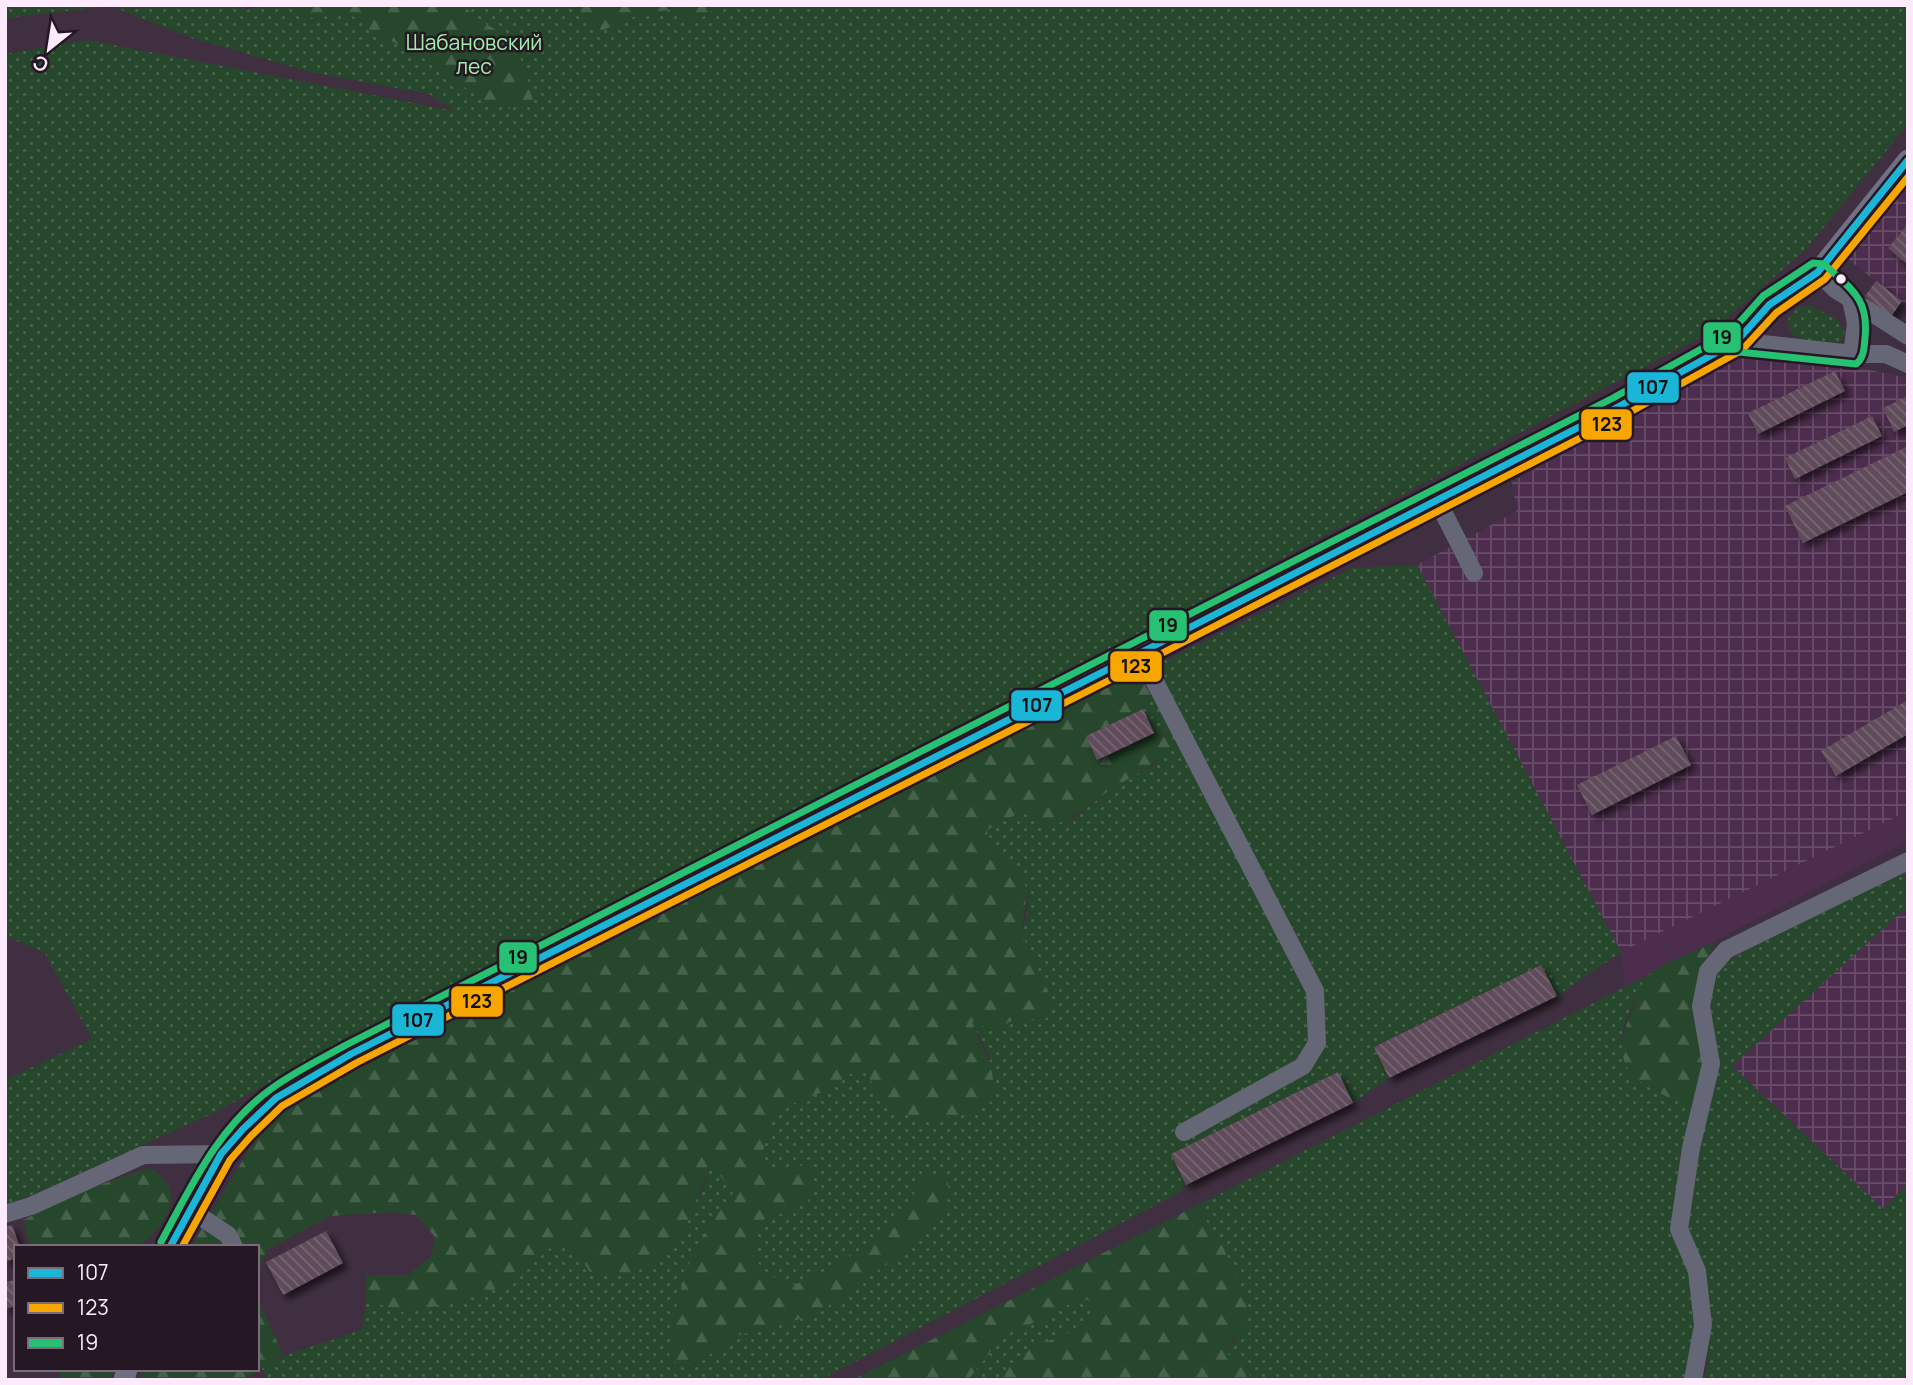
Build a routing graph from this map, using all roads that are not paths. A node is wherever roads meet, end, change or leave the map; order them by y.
1 (1908, 160) edge
2 (1818, 272) junction
3 (1851, 299) junction
4 (1908, 336) edge
5 (1737, 341) junction
6 (1852, 354) junction
7 (1908, 364) edge
8 (1436, 498) junction
9 (1474, 573) dead end
10 (1140, 653) junction
11 (1908, 861) edge
12 (1184, 1132) dead end
13 (221, 1154) junction
14 (192, 1211) junction
15 (5, 1214) edge
16 (171, 1245) edge
17 (233, 1245) edge
18 (1693, 1380) edge

1 - 2 main road
2 - 3 street
2 - 5 main road
3 - 4 street
3 - 6 street
5 - 6 street
5 - 8 main road
6 - 7 street
8 - 9 street
8 - 10 main road
10 - 12 street
10 - 13 main road
11 - 18 street
13 - 14 main road
13 - 15 street
14 - 16 main road
14 - 17 street

